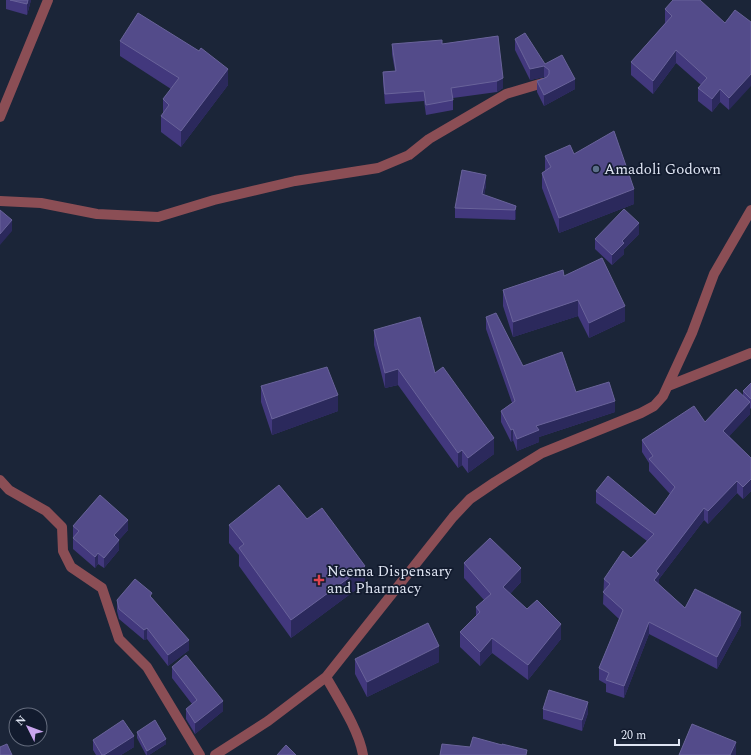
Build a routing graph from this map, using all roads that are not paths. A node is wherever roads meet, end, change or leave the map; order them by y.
1 (48, 0) edge
2 (543, 83) edge
3 (0, 117) edge
4 (0, 201) edge
5 (751, 210) edge
6 (751, 352) edge
7 (668, 386) junction
8 (0, 480) edge
9 (326, 677) junction
10 (200, 755) edge
11 (215, 755) edge
12 (363, 755) edge

1 - 3 street
2 - 4 street
5 - 7 street
6 - 7 street
7 - 9 street
8 - 10 street
9 - 11 street
9 - 12 street

